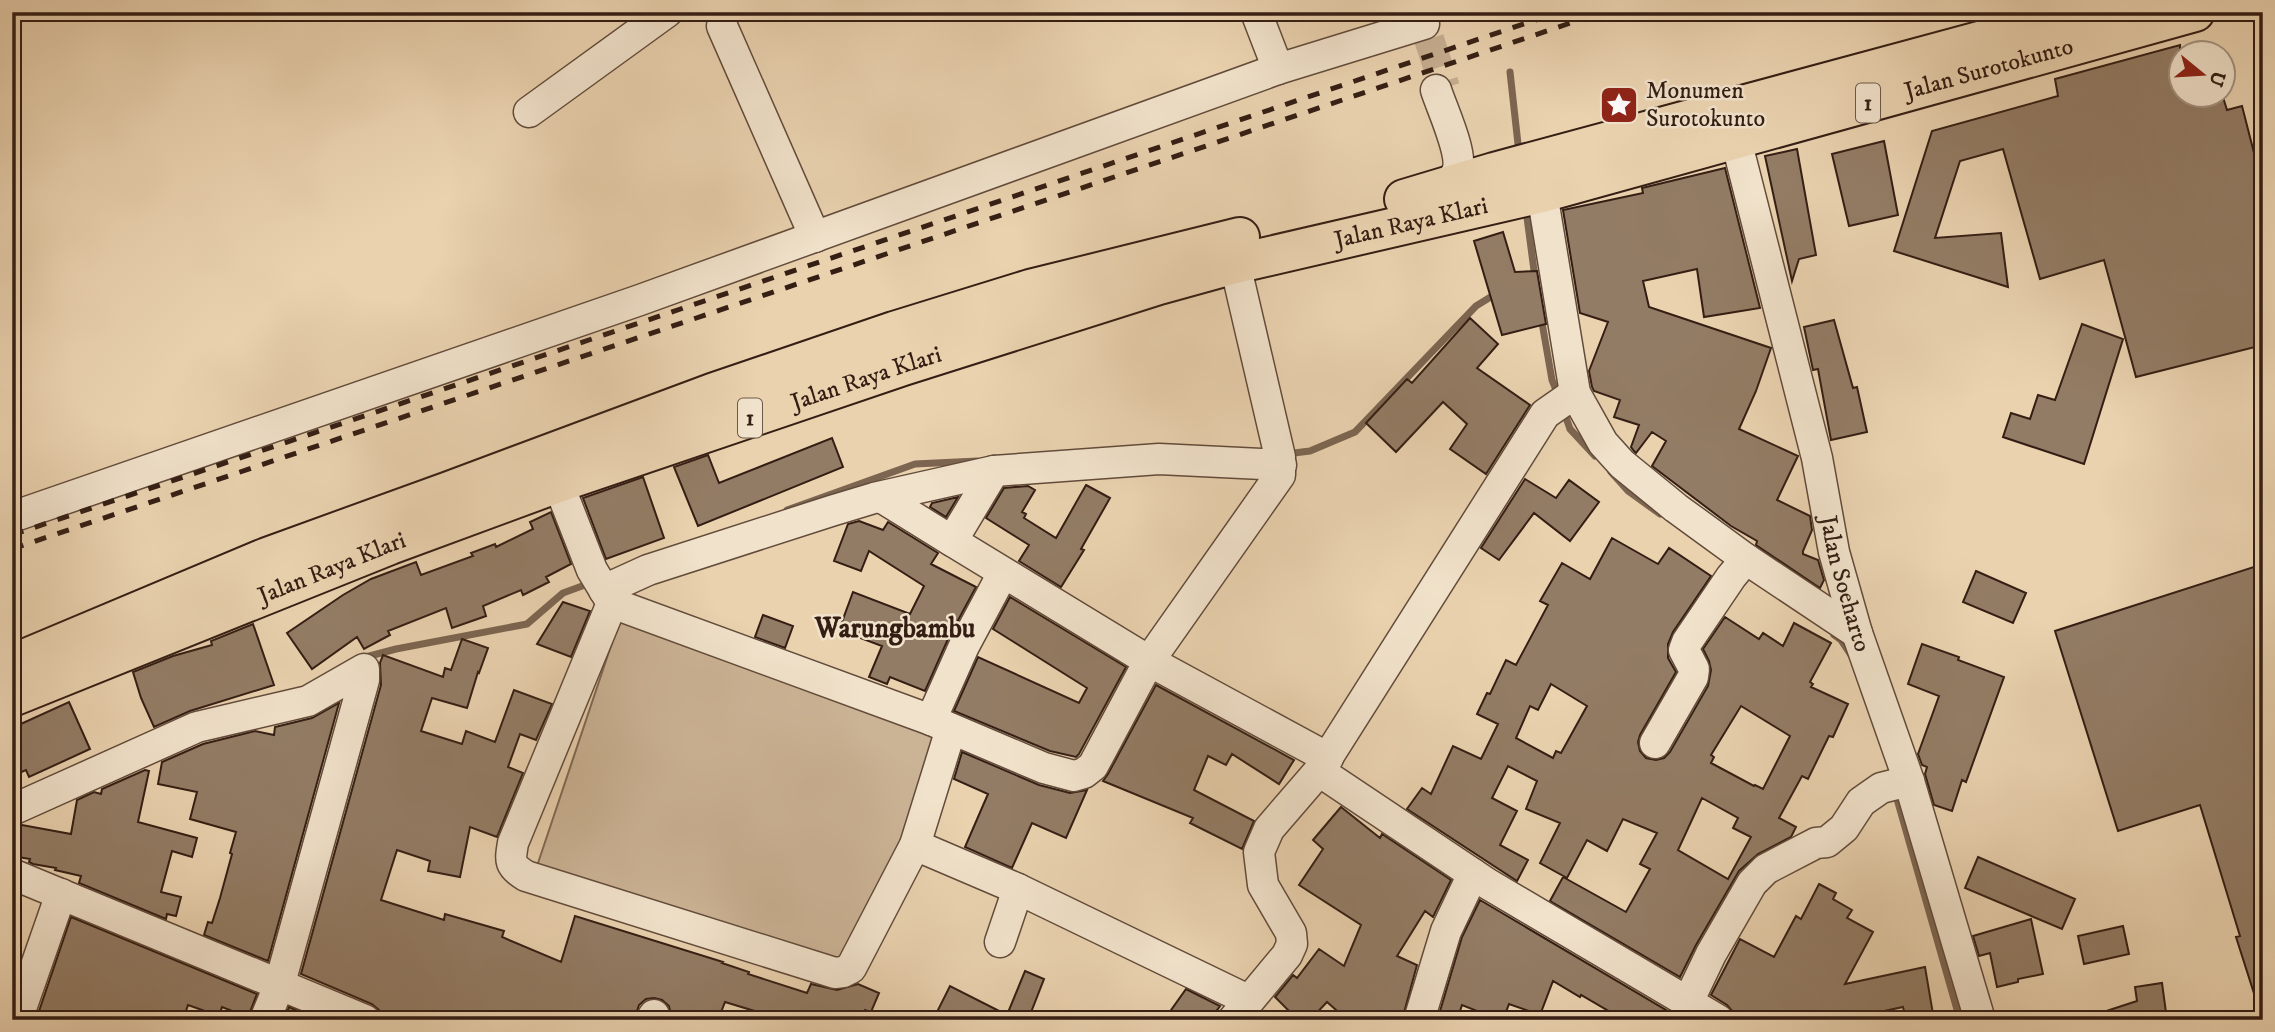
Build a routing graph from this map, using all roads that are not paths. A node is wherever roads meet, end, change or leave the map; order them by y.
1 (667, 12) edge
2 (1256, 12) edge
3 (2087, 12) edge
4 (2195, 12) edge
5 (725, 17) edge
6 (1420, 26) edge
7 (1278, 69) junction
8 (529, 112) dead end
9 (1736, 140) junction
10 (1521, 185) junction
11 (1423, 195) junction
12 (814, 237) junction
13 (1235, 264) junction
14 (898, 349) junction
15 (1563, 401) junction
16 (1280, 458) junction
17 (994, 471) junction
18 (558, 483) junction
19 (881, 497) junction
20 (12, 517) edge
21 (952, 541) junction
22 (1739, 567) junction
23 (1003, 573) junction
24 (602, 587) junction
25 (1857, 633) junction
26 (1149, 661) junction
27 (12, 664) edge
28 (12, 697) edge
29 (941, 725) junction
30 (1654, 743) dead end
31 (1323, 764) junction
32 (1897, 784) junction
33 (12, 810) edge
34 (915, 845) junction
35 (12, 874) edge
36 (1473, 874) junction
37 (1018, 888) junction
38 (61, 894) junction
39 (1000, 942) dead end
40 (279, 983) junction
41 (1688, 1002) junction
42 (1240, 1010) edge
43 (17, 1020) edge
44 (265, 1020) edge
45 (365, 1020) edge
46 (1419, 1020) edge
47 (1718, 1020) edge
48 (1980, 1020) edge

1 - 8 street
2 - 7 street
3 - 10 main road, Jalan Surotokunto / 1
4 - 9 main road, Jalan Surotokunto / 1
5 - 12 street
6 - 7 street
7 - 12 street
9 - 10 main road, Jalan Surotokunto / 1
9 - 25 street, Jalan Soeharto
10 - 11 main road, Jalan Raya Klari / 1
10 - 11 street
10 - 13 main road, Jalan Raya Klari / 1
10 - 15 street
11 - 14 main road, Jalan Raya Klari / 1
12 - 20 street
13 - 14 main road, Jalan Raya Klari / 1
13 - 16 street
14 - 18 main road, Jalan Raya Klari / 1
14 - 27 main road, Jalan Raya Klari / 1
15 - 22 street
15 - 31 street
16 - 17 street
16 - 26 street
17 - 19 street
17 - 21 street
18 - 24 street
18 - 28 main road, Jalan Raya Klari / 1
19 - 21 street
19 - 24 street
21 - 23 street
22 - 25 street
22 - 30 street
23 - 26 street
23 - 29 street
24 - 29 street
24 - 34 street
25 - 32 street, Jalan Soeharto
26 - 29 street
26 - 31 street
29 - 34 street
31 - 36 street
31 - 42 street
32 - 41 street
32 - 48 street, Jalan Soeharto
33 - 40 street
34 - 37 street
35 - 38 street
36 - 41 street
36 - 46 street
37 - 39 street
37 - 42 street
38 - 40 street
38 - 43 street
40 - 44 street
40 - 45 street
41 - 47 street

